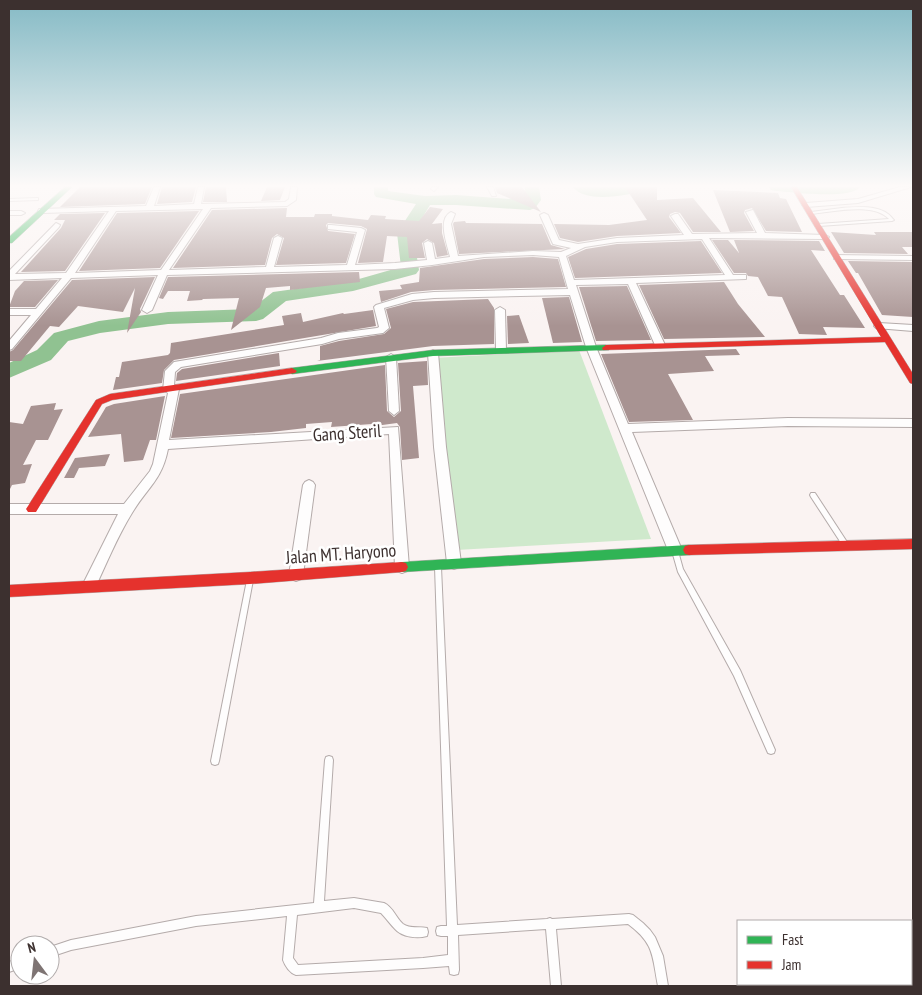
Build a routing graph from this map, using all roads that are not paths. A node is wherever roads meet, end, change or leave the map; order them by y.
1 (48, 233) edge
2 (97, 233) edge
3 (190, 233) edge
4 (360, 233) edge
5 (449, 233) edge
6 (552, 233) edge
7 (687, 233) edge
8 (823, 233) edge
9 (704, 236) junction
10 (762, 236) joint
11 (690, 237) junction
12 (825, 237) junction
13 (278, 238) dead end
14 (428, 243) dead end
15 (577, 247) junction
16 (562, 255) junction
17 (837, 257) junction
18 (454, 258) junction
19 (913, 258) edge
20 (430, 263) junction
21 (350, 268) junction
22 (269, 270) junction
23 (163, 273) junction
24 (69, 275) junction
25 (9, 276) edge
26 (730, 276) junction
27 (744, 276) dead end
28 (631, 281) junction
29 (573, 287) junction
30 (147, 310) dead end
31 (500, 310) dead end
32 (9, 312) edge
33 (38, 312) junction
34 (879, 326) junction
35 (913, 328) edge
36 (886, 339) junction
37 (660, 346) junction
38 (9, 347) edge
39 (591, 347) junction
40 (501, 350) junction
41 (433, 353) junction
42 (391, 357) junction
43 (913, 381) edge
44 (171, 390) junction
45 (394, 411) dead end
46 (913, 423) edge
47 (626, 428) junction
48 (163, 445) junction
49 (309, 485) dead end
50 (813, 495) dead end
51 (9, 509) edge
52 (32, 509) junction
53 (127, 509) junction
54 (913, 544) edge
55 (846, 545) junction
56 (675, 550) junction
57 (454, 563) junction
58 (438, 564) junction
59 (402, 567) junction
60 (296, 575) junction
61 (250, 578) junction
62 (88, 586) junction
63 (9, 591) edge
64 (771, 750) dead end
65 (329, 760) dead end
66 (215, 761) dead end
67 (319, 906) junction
68 (292, 910) junction
69 (550, 924) junction
70 (446, 930) junction
71 (423, 932) dead end
72 (60, 949) edge
73 (556, 986) edge
74 (663, 986) edge

1 - 25 street
2 - 24 street
3 - 23 street
4 - 21 street
5 - 18 street
6 - 15 street
7 - 11 street
8 - 12 street
9 - 10 street
9 - 11 street
9 - 26 street
10 - 12 street
11 - 15 street
12 - 17 street
13 - 22 street
14 - 20 street
15 - 16 street
16 - 18 street
16 - 29 street
17 - 19 street
17 - 34 street
18 - 20 street
20 - 21 street
21 - 22 street
22 - 23 street
23 - 24 street
23 - 30 street
24 - 25 street
24 - 33 street
26 - 27 street
26 - 28 street
28 - 29 street
28 - 37 street
29 - 39 street
29 - 44 street
31 - 40 street
32 - 33 street
33 - 38 street
34 - 35 street
34 - 36 street
36 - 37 street
36 - 43 street
37 - 39 street
39 - 40 street
39 - 47 street
40 - 41 street
41 - 42 street
41 - 57 street
42 - 44 street
42 - 45 street
44 - 48 street
44 - 52 street
46 - 47 street
47 - 56 street
48 - 53 street
48 - 59 street, Gang Steril
49 - 60 street
50 - 55 lane
51 - 52 street
52 - 53 street
53 - 62 street
54 - 55 street, Jalan MT. Haryono
55 - 56 street, Jalan MT. Haryono
56 - 57 street, Jalan MT. Haryono
56 - 64 lane
57 - 58 street, Jalan MT. Haryono
58 - 59 street, Jalan MT. Haryono
58 - 70 lane
59 - 60 street, Jalan MT. Haryono
60 - 61 street, Jalan MT. Haryono
61 - 62 street, Jalan MT. Haryono
61 - 66 lane
62 - 63 street, Jalan MT. Haryono
65 - 67 lane
67 - 68 lane
67 - 71 lane
68 - 70 lane
68 - 72 lane
69 - 70 lane
69 - 73 lane
69 - 74 lane

